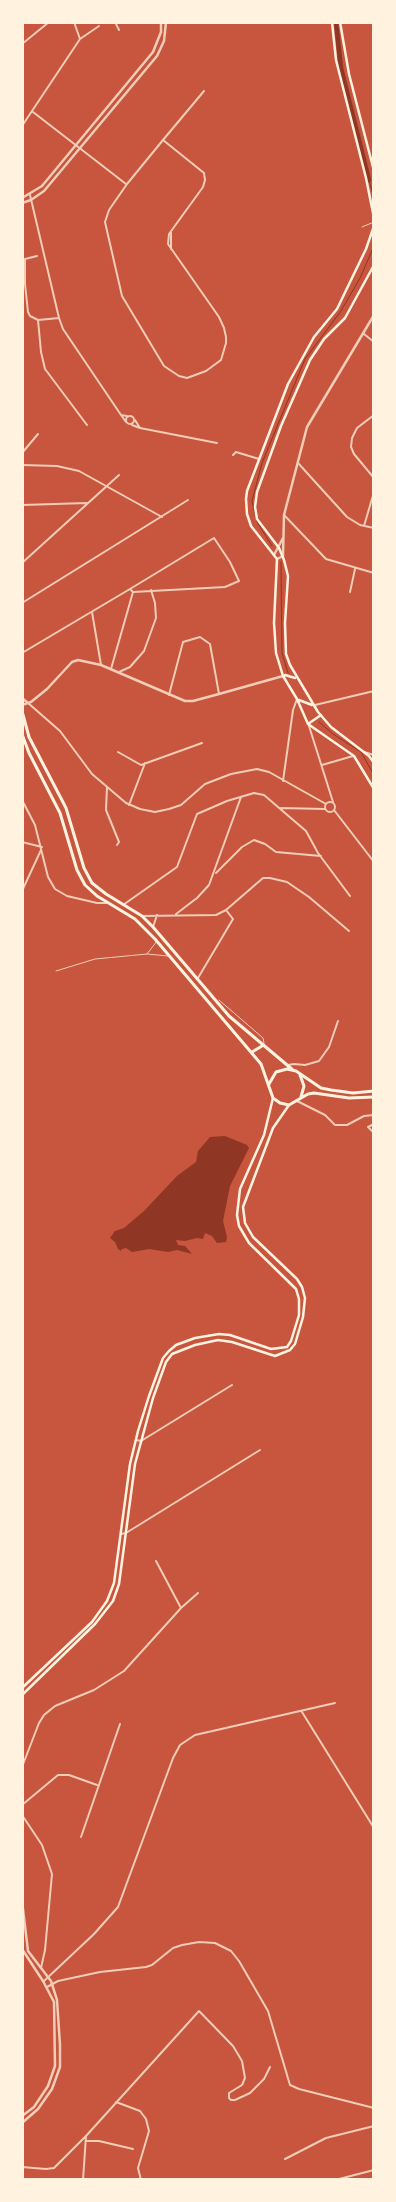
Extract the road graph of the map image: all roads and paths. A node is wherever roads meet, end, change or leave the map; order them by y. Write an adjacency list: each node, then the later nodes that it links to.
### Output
1 (49, 22): 11 (street)
2 (74, 22): 10 (street)
3 (115, 22): 9 (street)
4 (161, 22): 16 (street)
5 (166, 22): 17 (street)
6 (333, 24): 7 (street); 24 (main road)
7 (340, 24): 18 (main road)
8 (99, 26): 10 (street)
9 (119, 30)
10 (80, 39): 13 (street)
11 (22, 44)
12 (204, 91): 15 (street)
13 (33, 112): 14 (street); 16 (street)
14 (22, 126)
15 (163, 140): 19 (street); 19 (street)
16 (76, 145): 17 (street); 20 (street)
17 (79, 148): 19 (street); 22 (street)
18 (374, 171)
19 (127, 184)
20 (30, 195): 21 (street); 22 (street)
21 (22, 198)
22 (31, 200): 23 (street); 31 (street)
23 (22, 203)
24 (374, 218)
25 (374, 222): 27 (lane)
26 (374, 226): 47 (main road)
27 (362, 227)
28 (38, 256): 32 (street)
29 (374, 265): 62 (main road)
30 (374, 315): 33 (street)
31 (59, 318): 32 (street); 35 (street)
32 (38, 320): 41 (street)
33 (363, 333): 34 (street); 48 (street)
34 (374, 342)
35 (121, 415): 36 (street); 40 (street)
36 (130, 416): 38 (street); 40 (street)
37 (372, 416): 39 (street); 51 (street)
38 (134, 419): 40 (street); 42 (street)
39 (374, 419)
40 (128, 424): 42 (street)
41 (87, 425)
42 (140, 428): 44 (street)
43 (38, 434): 45 (street)
44 (217, 443)
45 (22, 453)
46 (233, 455): 47 (street)
47 (259, 459): 63 (main road)
48 (298, 462): 57 (street); 59 (street)
49 (22, 465): 52 (street)
50 (120, 475): 52 (street)
51 (374, 478)
52 (106, 487): 55 (street); 58 (street)
53 (374, 492): 59 (street)
54 (188, 500): 58 (street)
55 (89, 503): 56 (street); 66 (street)
56 (22, 505)
57 (284, 516): 61 (street); 67 (street)
58 (162, 517): 73 (street)
59 (364, 526): 60 (street)
60 (374, 528)
61 (284, 537): 62 (street); 64 (street)
62 (279, 548): 63 (street); 64 (main road)
63 (274, 554): 65 (main road)
64 (283, 556): 65 (street); 80 (main road)
65 (277, 559): 79 (main road)
66 (22, 563)
67 (355, 569): 68 (street); 72 (street)
68 (374, 573)
69 (130, 589): 70 (street); 71 (street); 74 (street)
70 (152, 590): 71 (street); 78 (street)
71 (133, 592): 77 (street)
72 (350, 592)
73 (22, 603)
74 (92, 612): 75 (street); 76 (street)
75 (22, 653)
76 (101, 665): 77 (street); 86 (street)
77 (111, 669): 78 (street)
78 (119, 672): 83 (street)
79 (283, 676): 80 (main road); 82 (street); 85 (main road)
80 (296, 678): 88 (main road)
81 (374, 691): 88 (street)
82 (219, 694): 83 (street); 83 (street)
83 (169, 695)
84 (22, 698): 86 (street)
85 (297, 699): 88 (main road); 91 (main road); 101 (street)
86 (28, 704): 87 (street); 102 (street)
87 (22, 705)
88 (314, 706): 90 (main road)
89 (22, 711): 121 (main road)
90 (321, 715): 91 (main road); 95 (main road)
91 (308, 724): 97 (main road); 100 (street)
92 (22, 734): 120 (main road)
93 (202, 742): 98 (street)
94 (118, 752): 98 (street)
95 (364, 752): 96 (street); 99 (main road)
96 (374, 755)
97 (354, 756): 100 (street); 103 (main road)
98 (145, 763): 108 (street)
99 (374, 763)
100 (322, 765): 106 (street)
101 (283, 781): 107 (street); 108 (street)
102 (107, 787): 108 (street); 113 (street)
103 (374, 789)
104 (241, 797): 109 (street); 117 (street); 121 (street)
105 (22, 800): 114 (street)
106 (333, 802): 107 (street); 111 (street)
107 (326, 804): 110 (street)
108 (129, 805)
109 (278, 807): 110 (street); 115 (street)
110 (325, 808): 111 (street)
111 (334, 810): 116 (street)
112 (22, 842): 114 (street)
113 (117, 845)
114 (42, 847): 118 (street); 120 (street)
115 (321, 856): 117 (street); 119 (street)
116 (374, 862)
117 (214, 875): 124 (street)
118 (22, 891)
119 (350, 896)
120 (107, 903): 128 (main road)
121 (123, 905): 125 (main road)
122 (226, 910): 124 (street); 127 (street); 132 (street)
123 (156, 915): 124 (street); 125 (street); 126 (street)
124 (175, 915)
125 (142, 916): 126 (main road)
126 (153, 927): 132 (main road)
127 (349, 931)
128 (157, 940): 129 (lane); 130 (main road)
129 (147, 954): 130 (lane); 131 (lane)
130 (171, 956): 136 (main road)
131 (56, 970)
132 (197, 979): 135 (main road)
133 (219, 1000): 135 (lane)
134 (338, 1021): 137 (street)
135 (263, 1046): 136 (main road); 137 (main road)
136 (252, 1052): 140 (main road)
137 (287, 1065): 138 (main road)
138 (293, 1070): 139 (main road); 140 (main road)
139 (298, 1073): 141 (main road); 144 (main road)
140 (269, 1088): 142 (main road)
141 (374, 1090)
142 (273, 1098): 145 (main road); 150 (main road)
143 (372, 1099): 144 (main road)
144 (298, 1100): 145 (main road); 146 (street)
145 (288, 1105): 151 (main road)
146 (374, 1115)
147 (374, 1124): 148 (street)
148 (374, 1133)
149 (232, 1385): 151 (street)
150 (136, 1440): 151 (street); 154 (main road)
151 (140, 1441): 153 (main road)
152 (260, 1450): 153 (street)
153 (126, 1533): 154 (street); 159 (main road)
154 (121, 1534): 158 (main road)
155 (156, 1561): 157 (street)
156 (198, 1593): 157 (street)
157 (180, 1608): 163 (street)
158 (22, 1688)
159 (22, 1694)
160 (335, 1703): 161 (street)
161 (302, 1712): 167 (street); 172 (street)
162 (120, 1724): 164 (street)
163 (22, 1767)
164 (97, 1786): 165 (street); 168 (street)
165 (22, 1805)
166 (22, 1815): 171 (street)
167 (374, 1828)
168 (80, 1837)
169 (22, 1901): 171 (street)
170 (22, 1949): 173 (street)
171 (41, 1968): 172 (street)
172 (49, 1977): 173 (street); 174 (street)
173 (44, 1981): 175 (street)
174 (53, 1984): 175 (street); 178 (street); 180 (street)
175 (46, 1987): 179 (street)
176 (270, 2067): 177 (street)
177 (116, 2102): 182 (street); 189 (street)
178 (374, 2108)
179 (22, 2116)
180 (22, 2123)
181 (374, 2126): 185 (street)
182 (86, 2136): 183 (street); 186 (street)
183 (86, 2141): 184 (street); 188 (street)
184 (133, 2150)
185 (285, 2159)
186 (22, 2167)
187 (374, 2170): 190 (street)
188 (83, 2180)
189 (142, 2180)
190 (335, 2180)

